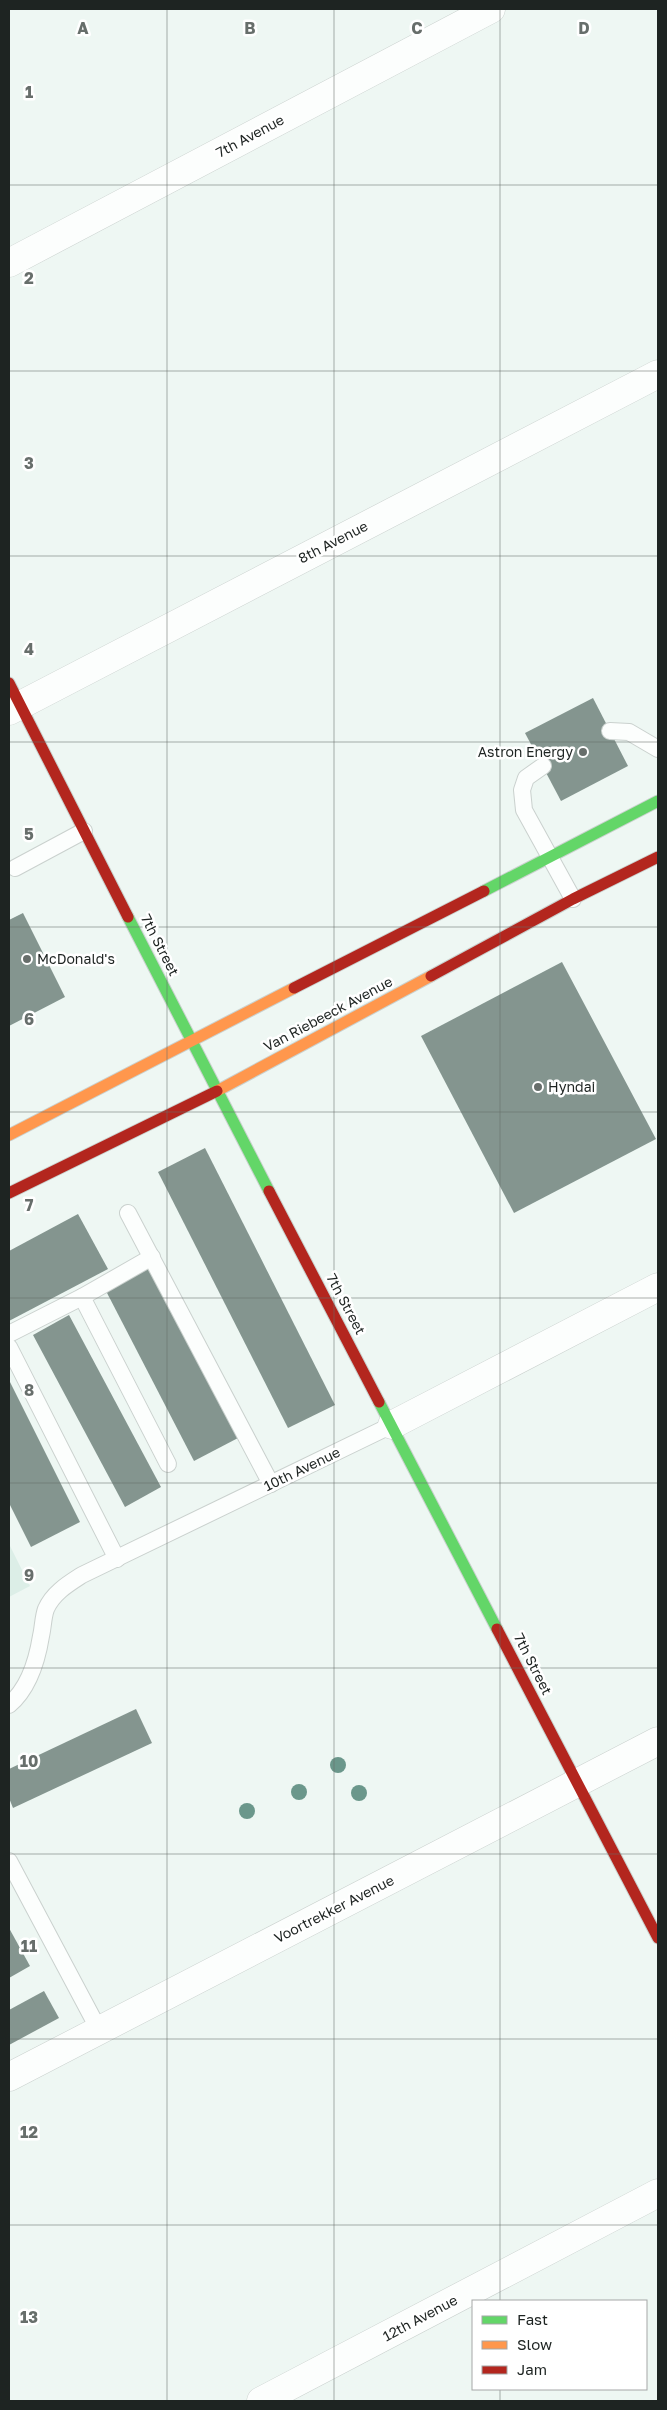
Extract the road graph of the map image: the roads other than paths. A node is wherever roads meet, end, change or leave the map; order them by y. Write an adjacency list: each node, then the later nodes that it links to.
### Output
1 (491, 9): 2 (street, 7th Avenue)
2 (9, 263)
3 (658, 374): 4 (street, 8th Avenue)
4 (12, 700): 9 (main road, 7th Street)
5 (610, 731): 6 (lane)
6 (658, 749)
7 (543, 766): 10 (lane)
8 (658, 801): 10 (main road)
9 (84, 831): 12 (lane); 14 (main road, 7th Street)
10 (551, 856): 13 (lane); 14 (main road)
11 (658, 857): 13 (main road, Van Riebeeck Avenue)
12 (14, 868)
13 (573, 899): 15 (main road, Van Riebeeck Avenue)
14 (192, 1043): 15 (main road, 7th Street); 16 (main road)
15 (217, 1091): 17 (main road, Van Riebeeck Avenue); 24 (main road, 7th Street)
16 (9, 1136)
17 (9, 1193)
18 (128, 1213): 19 (lane)
19 (152, 1258): 21 (lane); 26 (lane)
20 (658, 1287): 24 (street, 10th Avenue)
21 (82, 1297): 22 (lane); 25 (lane)
22 (9, 1334)
23 (9, 1347): 27 (lane)
24 (392, 1425): 26 (lane, 10th Avenue); 30 (main road, 7th Street)
25 (168, 1464)
26 (271, 1484): 27 (lane, 10th Avenue)
27 (117, 1559): 28 (lane, 10th Avenue)
28 (9, 1705)
29 (658, 1741): 30 (street, Voortrekker Avenue)
30 (578, 1784): 32 (main road, 7th Street); 33 (street, Voortrekker Avenue)
31 (9, 1860): 33 (lane)
32 (658, 1938)
33 (99, 2030): 34 (street, Voortrekker Avenue)
34 (9, 2077)
35 (658, 2194): 36 (street, 12th Avenue)
36 (261, 2401)

